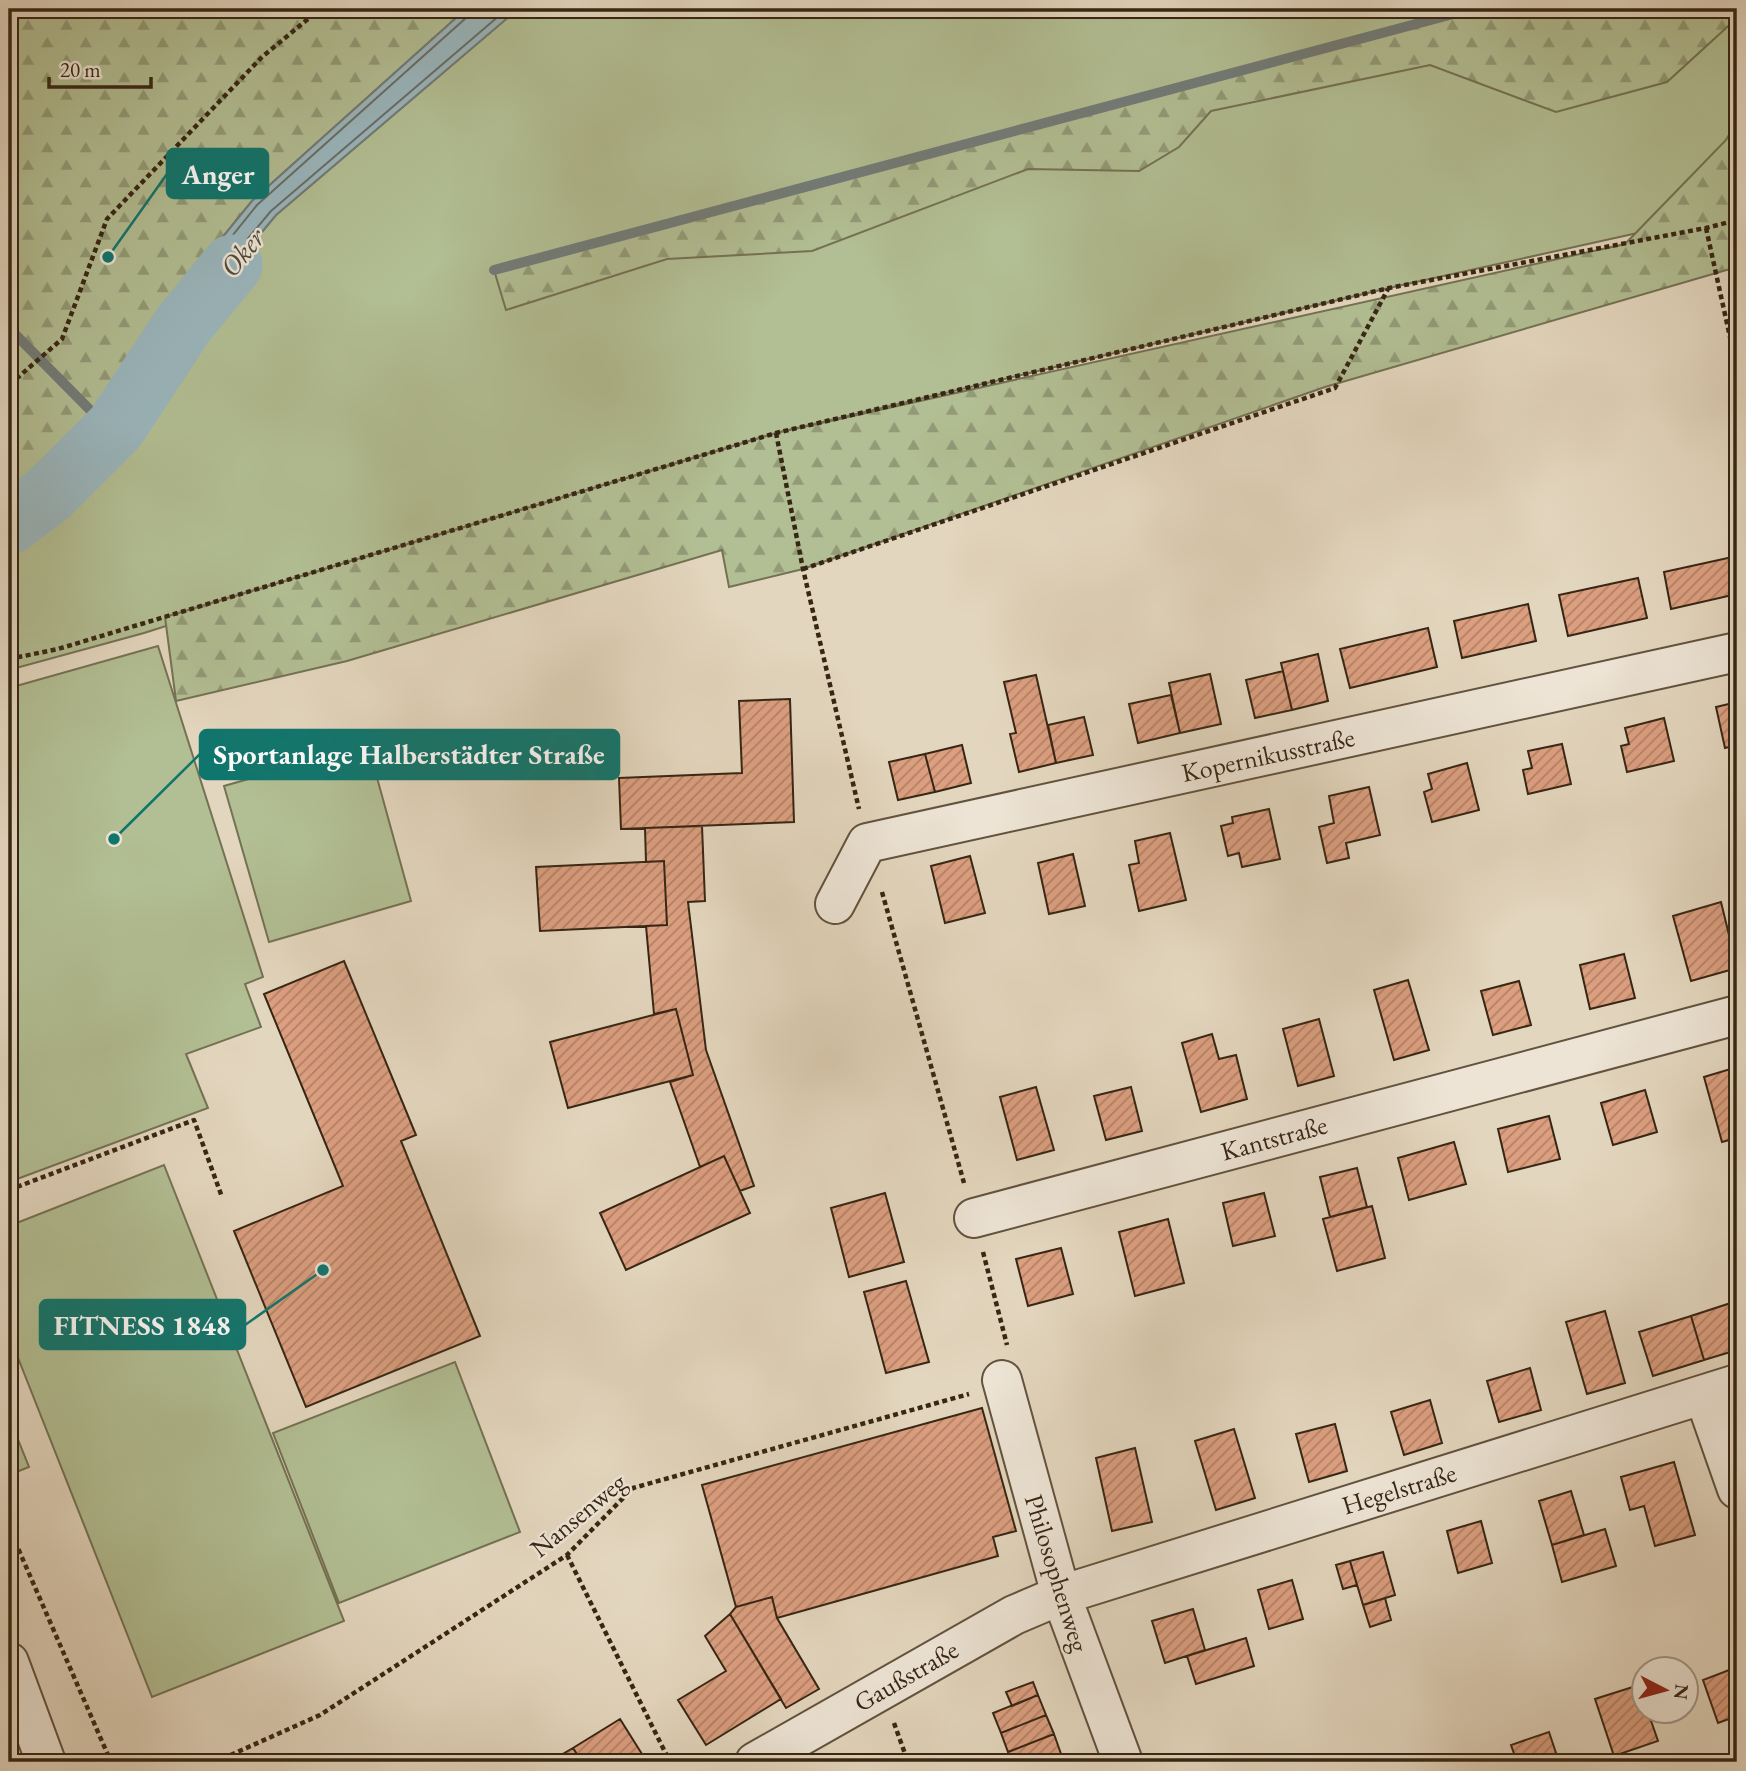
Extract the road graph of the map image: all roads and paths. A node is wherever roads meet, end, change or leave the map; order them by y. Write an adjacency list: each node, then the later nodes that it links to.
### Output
1 (320, 9): 6 (path)
2 (1737, 220): 3 (path)
3 (1706, 228): 4 (path); 5 (path)
4 (1389, 288): 7 (path); 8 (path)
5 (1737, 369)
6 (9, 383)
7 (776, 433): 8 (path); 10 (path)
8 (803, 569): 11 (path)
9 (1737, 653): 11 (street, Kopernikusstraße)
10 (9, 659)
11 (867, 843): 12 (street); 16 (path)
12 (835, 904)
13 (1737, 1015): 16 (street, Kantstraße)
14 (9, 1190): 15 (path)
15 (222, 1198)
16 (974, 1218): 17 (path)
17 (1002, 1380): 21 (path, Nansenweg); 22 (street, Philosophenweg)
18 (1720, 1390): 19 (street); 22 (street, Hegelstraße)
19 (1737, 1489)
20 (9, 1542): 25 (path)
21 (567, 1555): 26 (path, Nansenweg); 27 (path)
22 (1061, 1595): 28 (street, Gaußstraße); 29 (street, Philosophenweg)
23 (9, 1662): 24 (street)
24 (46, 1762)
25 (111, 1762)
26 (215, 1762)
27 (670, 1762)
28 (755, 1762)
29 (1124, 1762)

